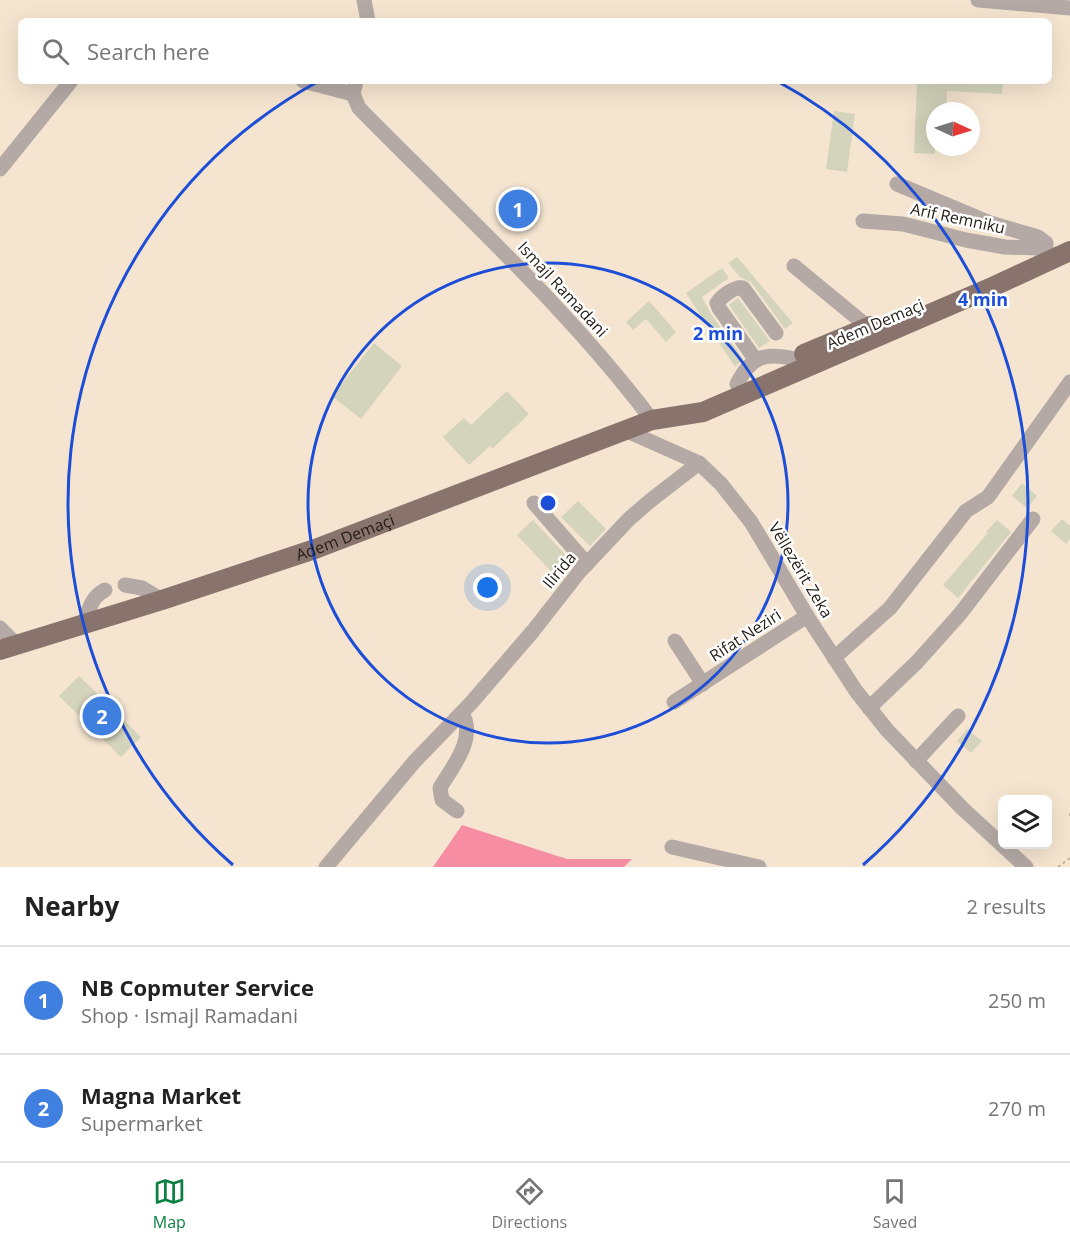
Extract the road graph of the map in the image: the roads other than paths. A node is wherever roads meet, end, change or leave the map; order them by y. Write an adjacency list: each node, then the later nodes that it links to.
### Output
1 (364, 0): 4 (street)
2 (978, 0): 3 (street)
3 (1070, 8)
4 (367, 18)
5 (69, 84): 8 (street)
6 (325, 84): 7 (street)
7 (355, 88): 22 (street, Ismajl Ramadani)
8 (0, 169)
9 (897, 184): 13 (street)
10 (863, 221): 13 (street, Arif Remniku)
11 (1070, 241): 13 (main road, Adem Demaçi)
12 (1070, 251): 21 (main road, Adem Demaçi)
13 (1046, 252): 15 (main road, Adem Demaçi)
14 (794, 266): 15 (street)
15 (868, 327): 18 (main road, Adem Demaçi)
16 (776, 333): 17 (street)
17 (755, 359): 18 (street); 20 (street)
18 (795, 359): 20 (main road, Adem Demaçi)
19 (1070, 382): 36 (street)
20 (737, 384): 21 (main road, Adem Demaçi)
21 (684, 414): 22 (main road, Adem Demaçi)
22 (652, 420): 23 (main road, Adem Demaçi)
23 (627, 431): 24 (street, Vëllezërit Zeka); 30 (main road, Adem Demaçi)
24 (699, 463): 27 (street, Ilirida); 31 (street, Vëllezërit Zeka)
25 (534, 503): 27 (street)
26 (1033, 519): 39 (street)
27 (587, 564): 40 (street, Ilirida)
28 (125, 585): 30 (street)
29 (105, 590): 32 (street)
30 (162, 600): 32 (main road, Adem Demaçi)
31 (807, 616): 36 (street, Vëllezërit Zeka); 37 (street, Rifat Neziri)
32 (84, 624): 35 (main road, Adem Demaçi)
33 (0, 628): 35 (street)
34 (675, 640): 37 (street, Rifat Neziri)
35 (8, 647)
36 (834, 658): 39 (street, Vëllezërit Zeka)
37 (703, 684): 38 (street, Rifat Neziri)
38 (674, 702)
39 (869, 708): 42 (street, Vëllezërit Zeka)
40 (462, 713): 43 (street); 45 (street, Ilirida)
41 (958, 716): 42 (street)
42 (916, 761): 47 (street, Vëllezërit Zeka)
43 (457, 811)
44 (672, 847): 46 (street)
45 (326, 867)
46 (759, 867)
47 (1026, 867)

